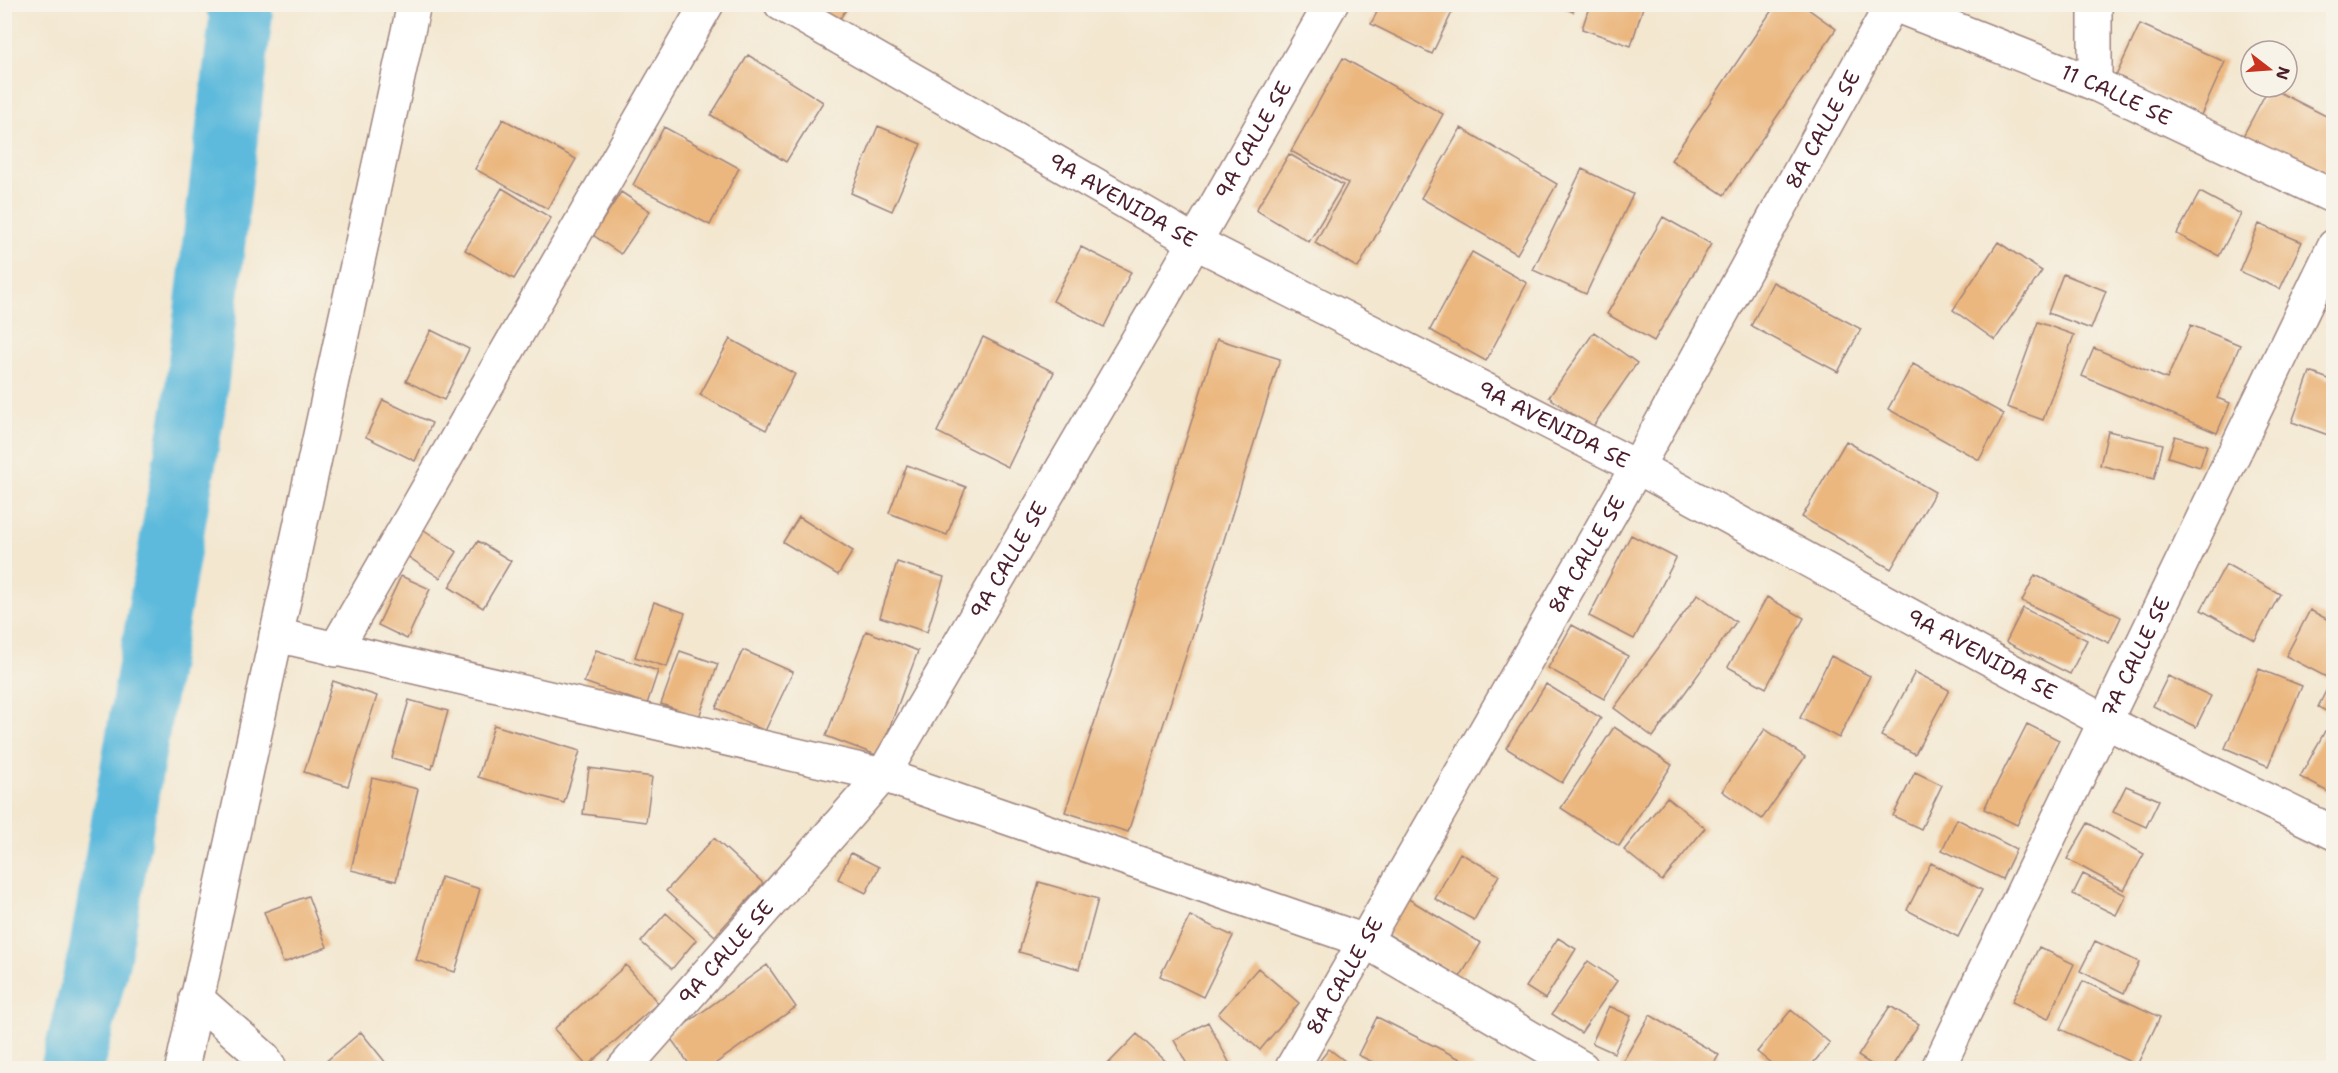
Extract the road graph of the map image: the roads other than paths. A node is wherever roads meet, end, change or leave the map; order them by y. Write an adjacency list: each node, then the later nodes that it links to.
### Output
1 (414, 4): 12 (street)
2 (707, 4): 13 (street)
3 (781, 4): 9 (street, 9A AVENIDA SE)
4 (1331, 4): 9 (street, 9A CALLE SE)
5 (1892, 4): 7 (street, 11 CALLE SE); 11 (street, 8A CALLE SE)
6 (2095, 4): 7 (street)
7 (2095, 84): 8 (street, 11 CALLE SE)
8 (2334, 197)
9 (1195, 242): 11 (street, 9A AVENIDA SE); 15 (street, 9A CALLE SE)
10 (2334, 246): 14 (street, 7A CALLE SE)
11 (1637, 467): 14 (street, 9A AVENIDA SE); 17 (street, 8A CALLE SE)
12 (276, 635): 13 (street); 18 (street)
13 (335, 650): 15 (street)
14 (2106, 722): 16 (street, 9A AVENIDA SE); 24 (street, 7A CALLE SE)
15 (883, 776): 17 (street); 21 (street, 9A CALLE SE)
16 (2334, 833)
17 (1365, 941): 22 (street, 8A CALLE SE); 23 (street)
18 (196, 998): 19 (street); 20 (street)
19 (182, 1068)
20 (270, 1068)
21 (624, 1068)
22 (1292, 1068)
23 (1582, 1068)
24 (1938, 1068)

